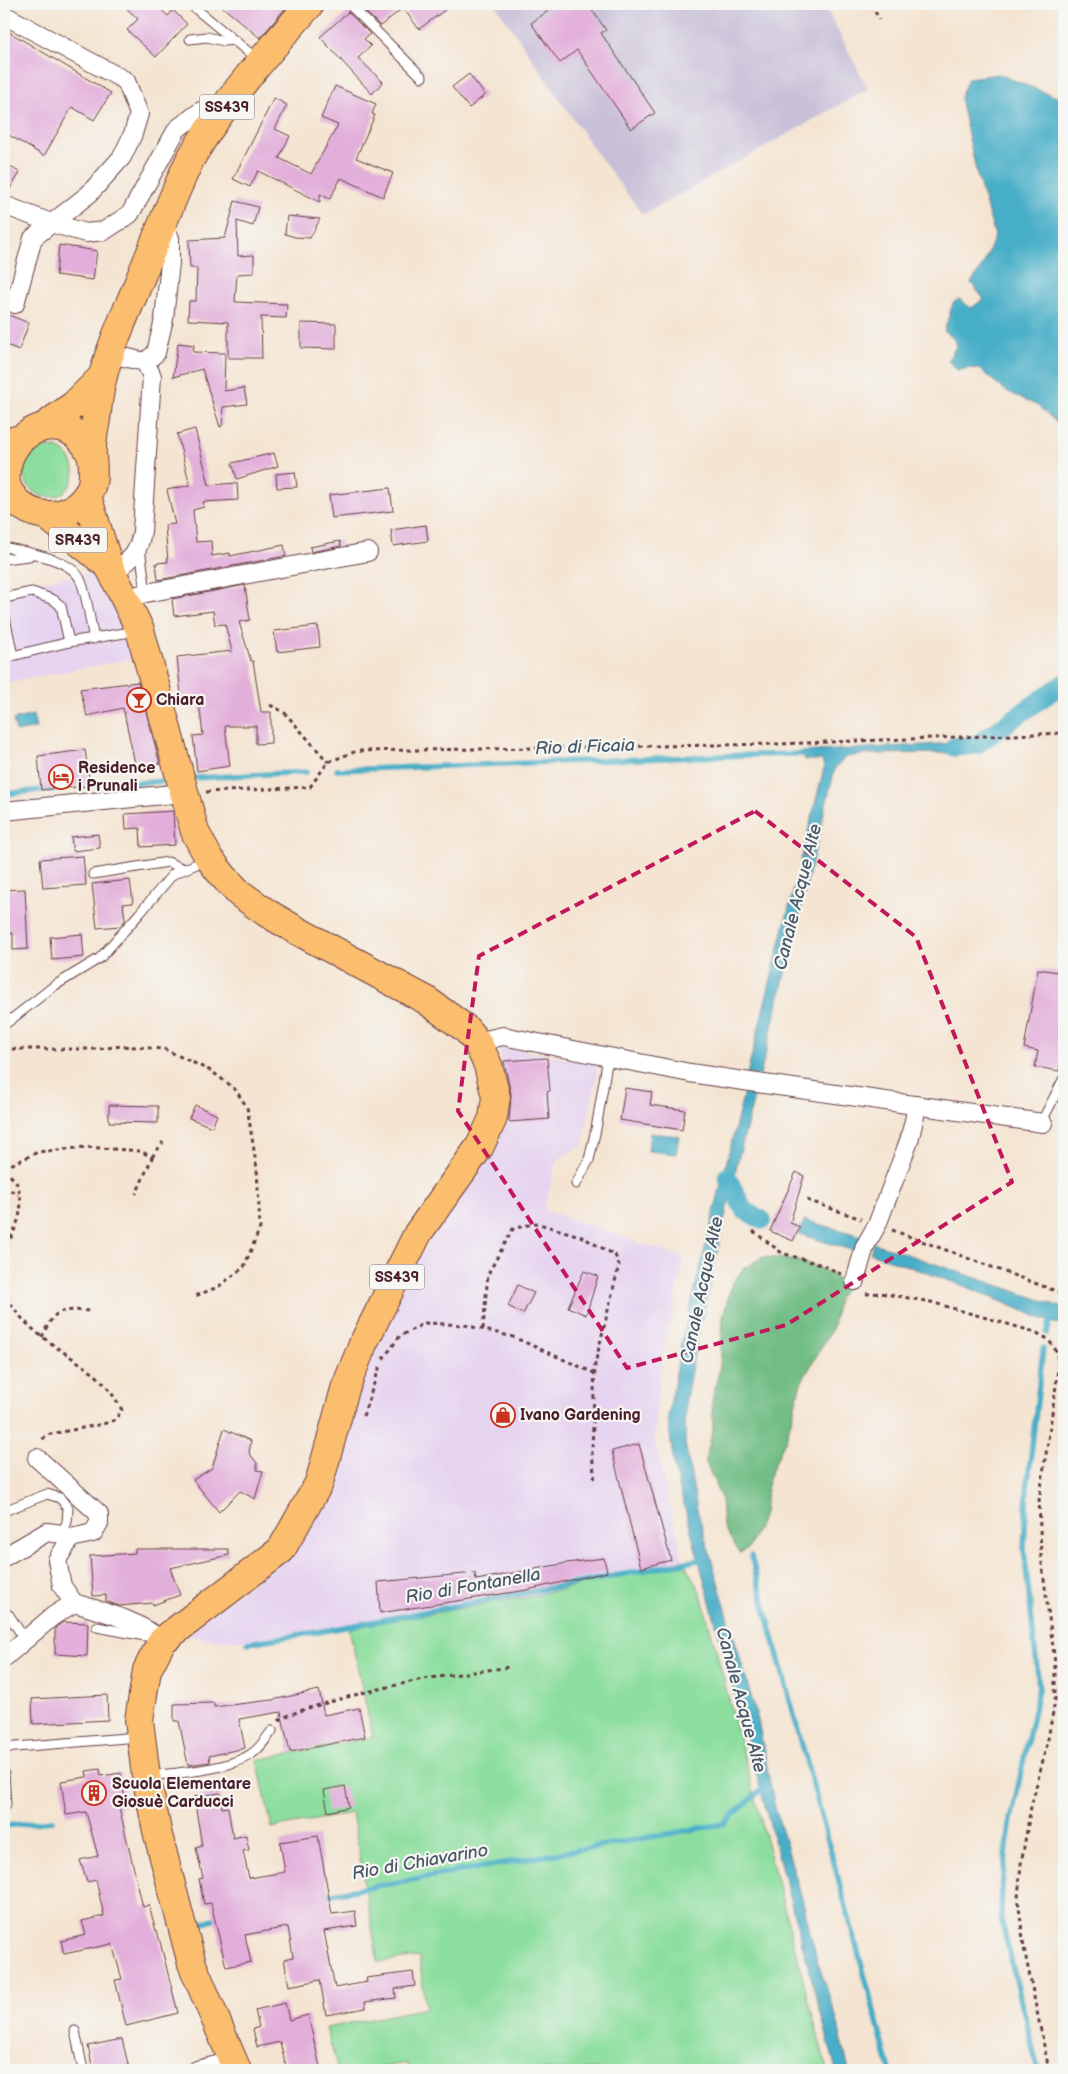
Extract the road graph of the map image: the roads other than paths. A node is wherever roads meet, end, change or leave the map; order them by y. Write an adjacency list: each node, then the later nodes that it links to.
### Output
1 (190, 4): 6 (lane)
2 (310, 4): 7 (main road, SS439)
3 (349, 4): 8 (lane)
4 (4, 15): 12 (street)
5 (190, 39): 6 (lane)
6 (234, 40): 7 (lane)
7 (260, 62): 9 (main road, SS439)
8 (422, 77)
9 (221, 114): 11 (main road, SS439); 12 (street)
10 (4, 206): 12 (street)
11 (162, 222): 14 (street); 15 (main road, SS439)
12 (51, 223): 13 (street)
13 (15, 304)
14 (145, 362): 15 (street); 22 (street)
15 (107, 365): 16 (main road, SR439); 18 (main road, SS439)
16 (45, 426): 17 (main road, SR439); 18 (main road)
17 (10, 442): 19 (main road, SR439)
18 (92, 455): 20 (main road)
19 (8, 495): 21 (main road, SR439)
20 (87, 496): 21 (main road, SR439); 27 (main road, SS439)
21 (46, 516): 27 (main road, SR439)
22 (139, 545): 27 (street); 28 (lane)
23 (4, 547): 25 (lane)
24 (368, 552): 28 (street)
25 (34, 555): 26 (lane); 33 (lane)
26 (4, 560)
27 (111, 569): 28 (main road, SS439)
28 (136, 596): 32 (main road, SS439)
29 (4, 598): 34 (lane)
30 (4, 613): 31 (lane)
31 (5, 628): 35 (lane)
32 (140, 630): 33 (lane); 36 (main road, SS439)
33 (94, 639): 34 (lane)
34 (69, 642): 35 (lane)
35 (8, 657)
36 (183, 793): 37 (street); 38 (main road, SS439)
37 (4, 811)
38 (209, 858): 39 (lane); 42 (main road, SS439)
39 (184, 869): 40 (lane); 41 (lane)
40 (93, 874)
41 (4, 1025)
42 (477, 1042): 43 (street); 57 (main road, SS439)
43 (608, 1057): 45 (street); 47 (lane)
44 (1064, 1078): 46 (lane)
45 (915, 1105): 46 (street); 48 (street)
46 (1042, 1123)
47 (576, 1184)
48 (855, 1281)
49 (37, 1458): 51 (street)
50 (4, 1512): 51 (lane)
51 (67, 1536): 52 (street); 53 (street)
52 (4, 1557)
53 (74, 1603): 56 (street); 57 (street)
54 (4, 1612): 56 (lane)
55 (97, 1627): 57 (lane)
56 (25, 1640): 58 (street)
57 (162, 1641): 60 (main road, SS439)
58 (4, 1658)
59 (272, 1731): 63 (lane)
60 (141, 1737): 61 (lane); 63 (main road, SS439)
61 (4, 1748)
62 (4, 1772): 64 (lane)
63 (146, 1776): 66 (main road, SS439)
64 (6, 1805)
65 (75, 2031): 67 (lane)
66 (235, 2066): 68 (street)
67 (83, 2070)
68 (197, 2070)

